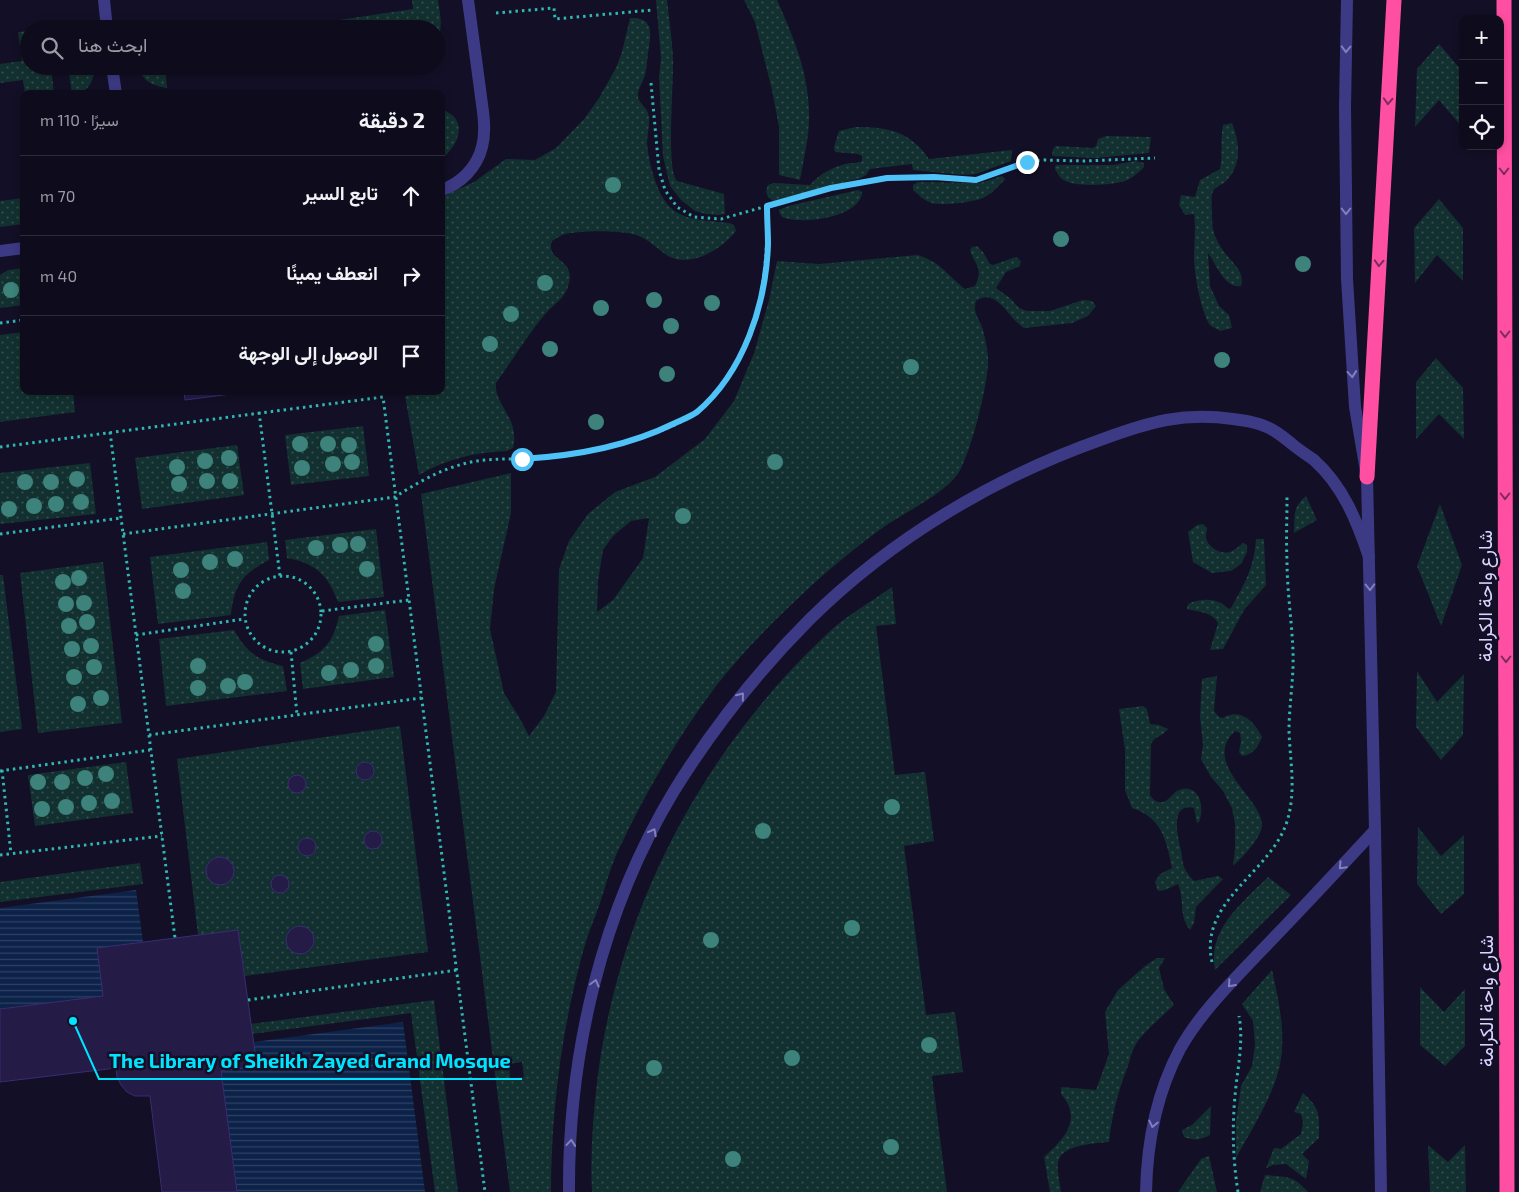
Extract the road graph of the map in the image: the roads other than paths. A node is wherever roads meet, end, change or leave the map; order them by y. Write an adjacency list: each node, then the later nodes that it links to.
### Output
1 (104, 0): 6 (street)
2 (468, 0): 9 (street)
3 (1347, 0): 12 (street, one-way to 12)
4 (1394, 0): 12 (highway, one-way to 12)
5 (1504, 0): 18 (highway, شارع واحة الكرامة, one-way to 18)
6 (106, 20)
7 (113, 75): 8 (street)
8 (115, 90)
9 (445, 188)
10 (20, 249): 11 (street)
11 (0, 252)
12 (1367, 477): 13 (street)
13 (1369, 557): 14 (street, one-way to 14); 15 (street, one-way to 13)
14 (1376, 830): 16 (street, one-way to 16); 17 (street)
15 (569, 1192)
16 (1146, 1192)
17 (1381, 1192)
18 (1507, 1192)

